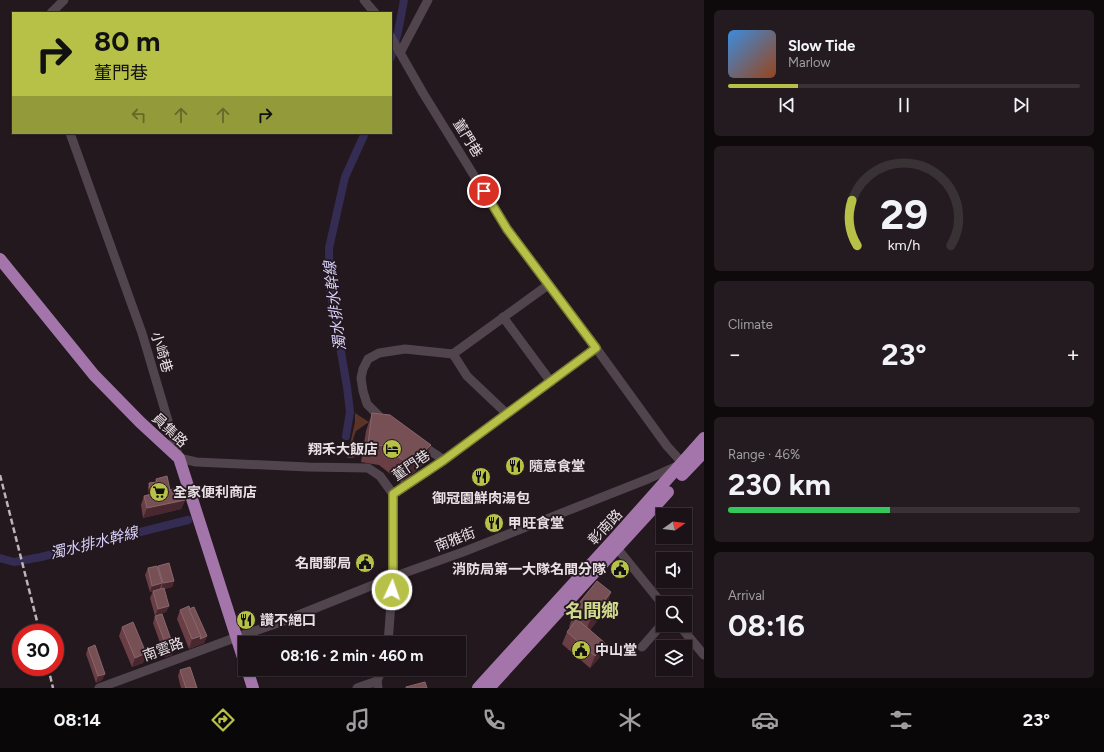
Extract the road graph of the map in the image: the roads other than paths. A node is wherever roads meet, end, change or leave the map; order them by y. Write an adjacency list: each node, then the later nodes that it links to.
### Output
1 (64, 0): 4 (street)
2 (364, 0): 5 (street)
3 (428, 0): 7 (street)
4 (52, 12)
5 (375, 12)
6 (393, 40): 7 (street, 董門巷)
7 (400, 53): 10 (street, 董門巷)
8 (70, 134): 20 (street, 小崎巷)
9 (0, 259): 20 (main road, 員集路)
10 (548, 285): 11 (street); 12 (street, 董門巷)
11 (503, 317): 13 (street); 14 (street)
12 (596, 348): 14 (street, 董門巷); 22 (street, 董門巷)
13 (453, 354): 15 (street); 16 (street)
14 (551, 382): 15 (street, 董門巷)
15 (506, 413): 21 (street, 董門巷)
16 (392, 425)
17 (412, 438): 21 (street, 董門巷)
18 (704, 438): 22 (main road, 彰南路)
19 (704, 452): 22 (main road, 彰南路)
20 (179, 458): 23 (street, 董門巷); 30 (main road, 員集路)
21 (444, 460): 23 (street, 董門巷)
22 (685, 466): 24 (main road, 彰南路); 25 (street, 南雅街); 39 (main road, 彰南路)
23 (393, 494): 25 (street)
24 (617, 548): 26 (street, 彰南路); 40 (main road, 彰南路)
25 (393, 577): 29 (street); 30 (street, 南雅街)
26 (656, 596)
27 (656, 631): 32 (street)
28 (685, 632): 33 (street)
29 (389, 636)
30 (237, 637): 31 (main road, 員集路); 36 (street, 南雲路)
31 (238, 640)
32 (642, 647)
33 (704, 655)
34 (249, 676): 37 (main road)
35 (378, 684): 38 (street)
36 (99, 688)
37 (252, 688)
38 (357, 688)
39 (478, 688)
40 (489, 688)

